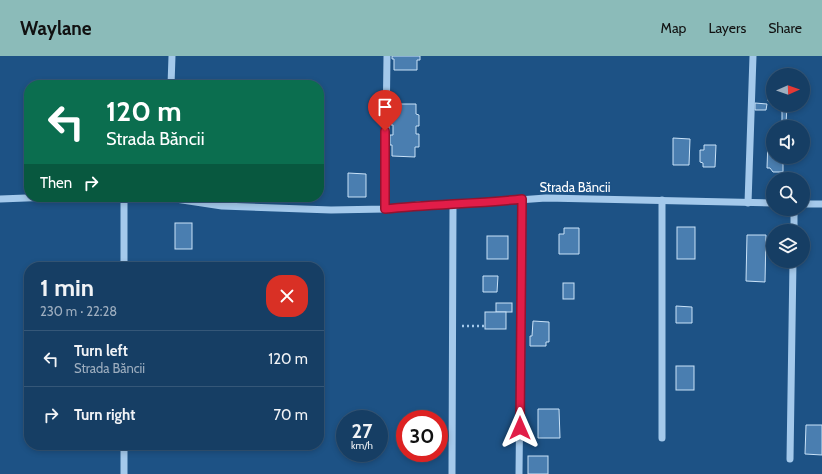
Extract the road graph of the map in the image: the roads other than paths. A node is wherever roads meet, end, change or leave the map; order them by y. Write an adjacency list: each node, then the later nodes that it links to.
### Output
1 (172, 56): 4 (street)
2 (387, 56): 16 (street)
3 (753, 56): 11 (street)
4 (171, 80)
5 (24, 198): 6 (street)
6 (0, 199)
7 (522, 199): 8 (street, Strada Băncii); 15 (street, Strada Băncii); 24 (street)
8 (662, 200): 11 (street, Strada Băncii); 19 (street)
9 (124, 202): 17 (street)
10 (196, 202): 16 (street, Strada Băncii)
11 (748, 203): 12 (street, Strada Băncii)
12 (766, 203)
13 (810, 204): 14 (street)
14 (822, 204)
15 (453, 205): 16 (street, Strada Băncii); 23 (street)
16 (385, 209)
17 (124, 262)
18 (793, 268): 21 (street)
19 (662, 438)
20 (124, 450): 22 (street)
21 (790, 459)
22 (124, 474)
23 (452, 474)
24 (519, 474)

